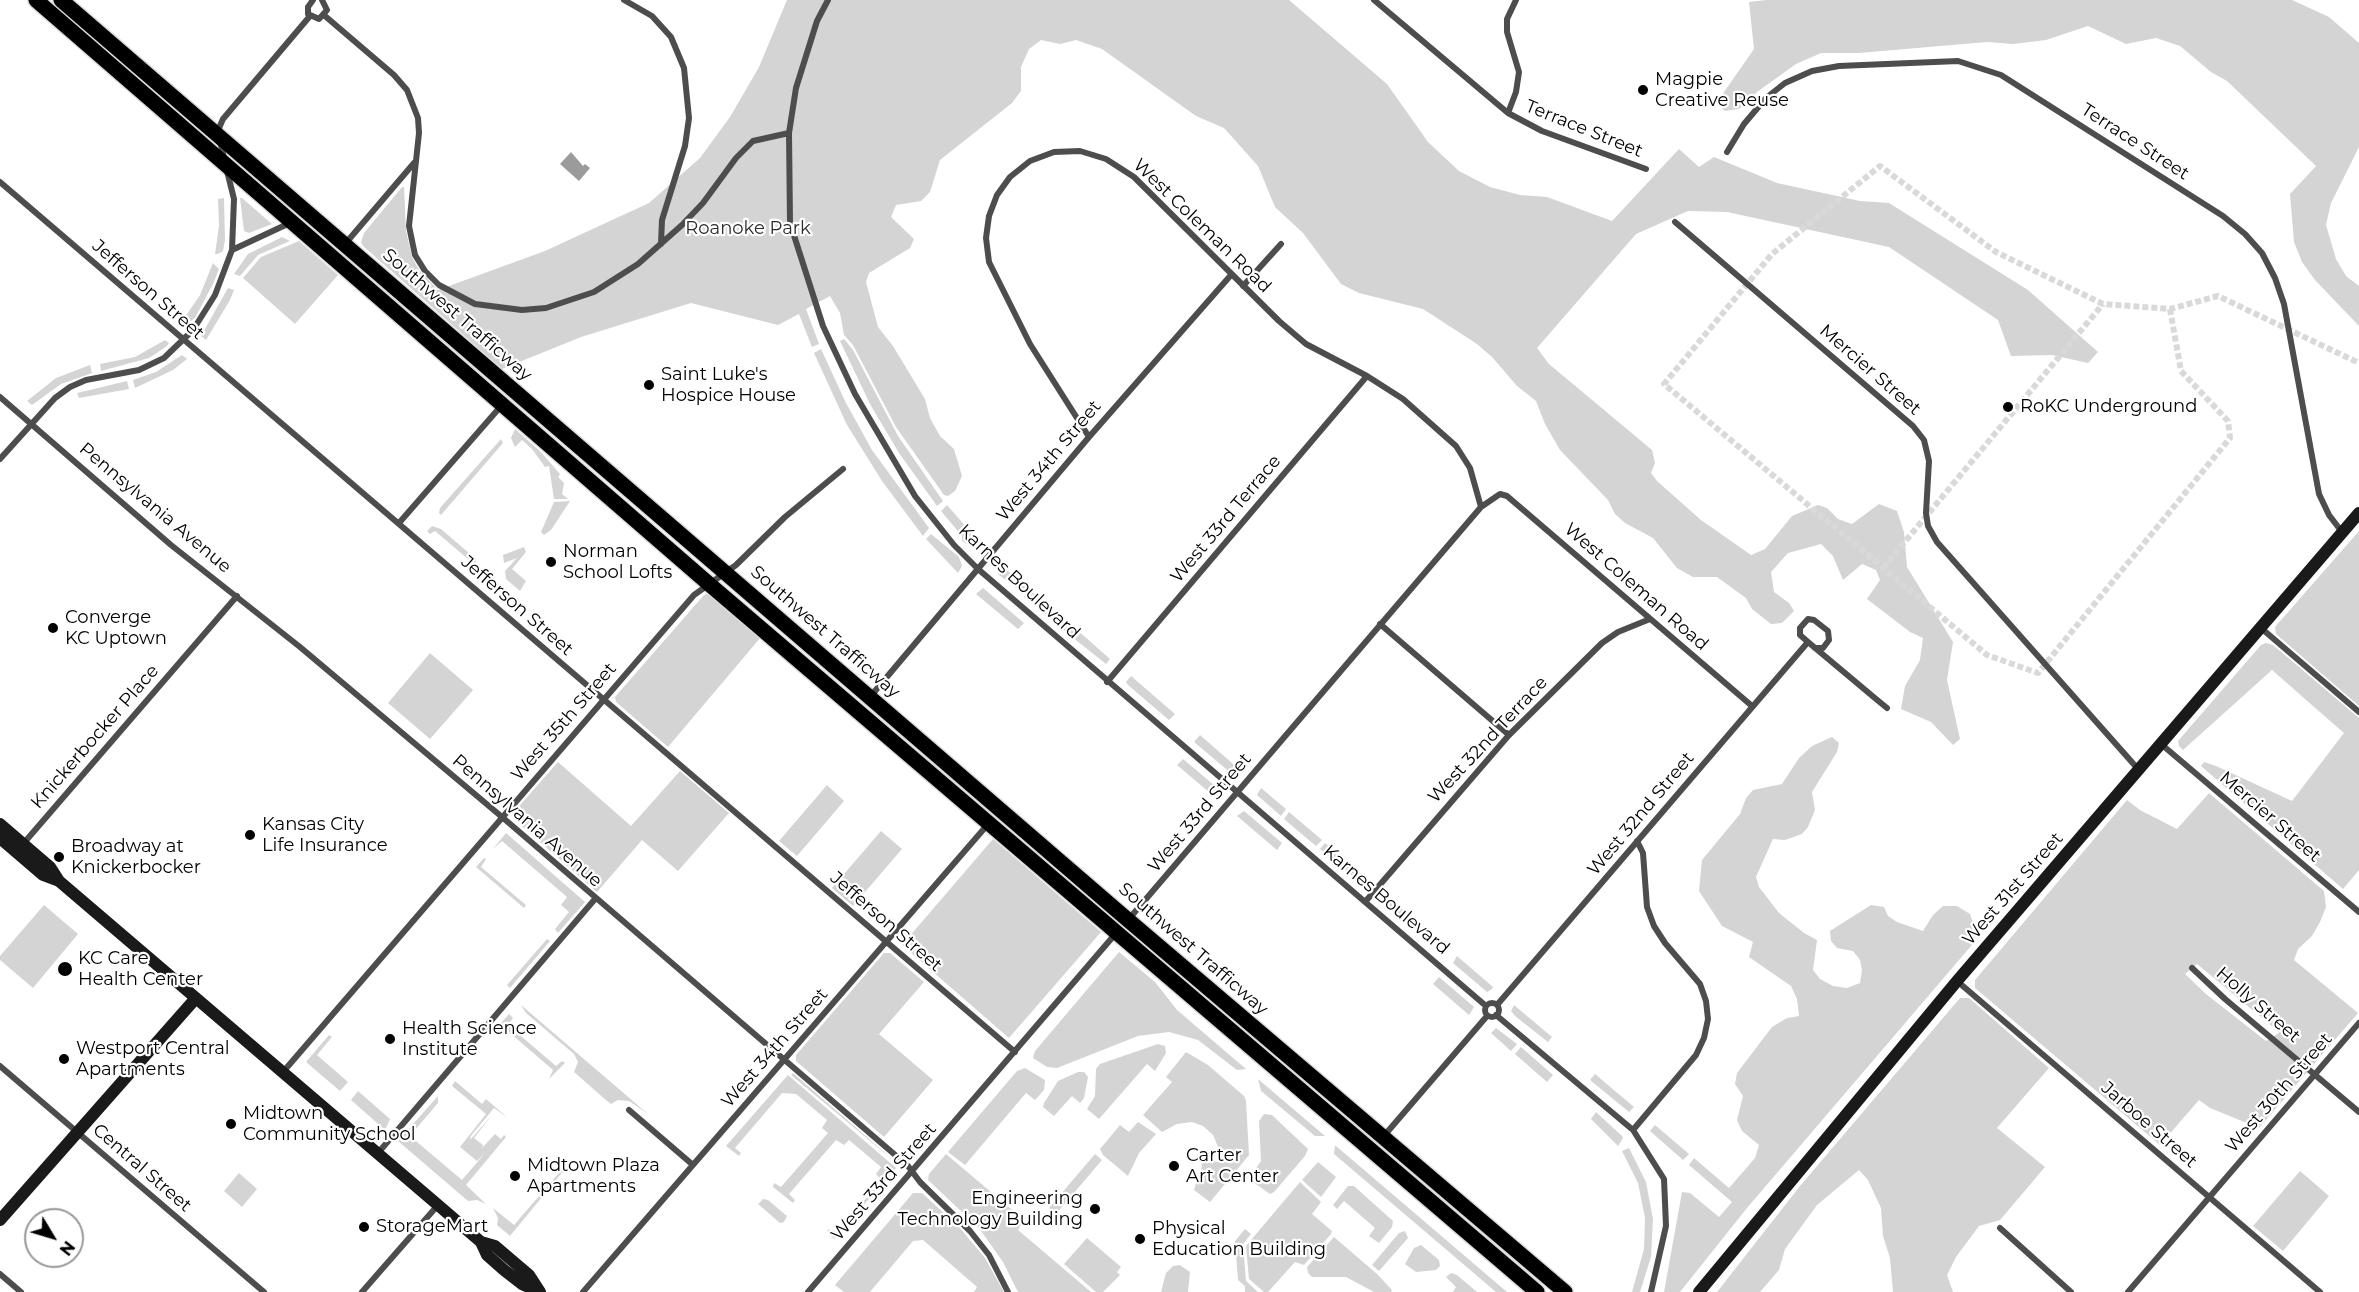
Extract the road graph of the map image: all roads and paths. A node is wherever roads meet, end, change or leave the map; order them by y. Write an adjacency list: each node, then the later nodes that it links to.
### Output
1 (36, 0): 15 (main road, Southwest Trafficway)
2 (61, 0): 13 (main road, Southwest Trafficway)
3 (324, 0): 10 (street)
4 (624, 0): 22 (street)
5 (828, 0): 12 (street, Karnes Boulevard)
6 (1374, 0): 11 (street, Terrace Street)
7 (1516, 0): 11 (street)
8 (309, 1): 9 (street)
9 (310, 16): 10 (street); 13 (street)
10 (324, 16): 16 (street)
11 (1508, 113): 17 (street, Terrace Street)
12 (789, 133): 22 (street); 40 (street, Karnes Boulevard)
13 (219, 136): 15 (street); 21 (main road, Southwest Trafficway)
14 (1727, 152): 39 (street, Terrace Street)
15 (225, 164): 19 (main road, Southwest Trafficway); 24 (street)
16 (414, 164): 21 (street); 22 (street)
17 (1646, 170)
18 (0, 182): 27 (street, Jefferson Street)
19 (292, 222): 24 (street); 30 (main road, Southwest Trafficway)
20 (1675, 222): 57 (street, Mercier Street)
21 (345, 244): 41 (main road, Southwest Trafficway)
22 (661, 244)
23 (1281, 244): 26 (street)
24 (232, 250): 27 (street)
25 (1231, 275): 26 (street, West Coleman Road); 32 (street, West 34th Street); 32 (street, West Coleman Road)
26 (1243, 286): 28 (street, West Coleman Road)
27 (184, 340): 31 (street); 38 (street, Jefferson Street)
28 (1367, 376): 36 (street, West Coleman Road); 49 (street, West 33rd Terrace)
29 (0, 397): 31 (street, Pennsylvania Avenue)
30 (502, 405): 38 (street); 42 (main road, Southwest Trafficway)
31 (31, 423): 33 (street); 43 (street, Pennsylvania Avenue)
32 (1089, 437): 40 (street, West 34th Street)
33 (0, 459)
34 (843, 469): 41 (street, West 35th Street)
35 (1500, 494): 36 (street, West 33rd Street); 44 (street, West Coleman Road)
36 (1481, 507): 45 (street, West 33rd Street)
37 (2359, 513): 39 (main road, West 31st Street)
38 (399, 523): 51 (street, Jefferson Street)
39 (2343, 532): 46 (main road, West 31st Street)
40 (978, 569): 49 (street, Karnes Boulevard); 50 (street, West 34th Street)
41 (725, 572): 42 (street, West 35th Street); 50 (main road, Southwest Trafficway)
42 (709, 584): 51 (street, West 35th Street); 60 (main road, Southwest Trafficway)
43 (237, 596): 59 (street, Pennsylvania Avenue); 64 (street, Knickerbocker Place)
44 (1650, 620): 52 (street, West Coleman Road); 55 (street, West 32nd Terrace)
45 (1380, 624): 55 (street); 58 (street, West 33rd Street)
46 (2261, 628): 54 (street); 56 (main road, West 31st Street)
47 (1808, 642): 48 (street); 48 (street); 52 (street, West 32nd Street)
48 (1815, 648): 53 (street)
49 (1107, 682): 58 (street, Karnes Boulevard)
50 (870, 697): 69 (main road, Southwest Trafficway)
51 (603, 700): 59 (street, West 35th Street); 71 (street, Jefferson Street)
52 (1752, 706): 63 (street, West 32nd Street)
53 (1887, 708)
54 (2359, 712)
55 (1509, 735): 67 (street, West 32nd Terrace)
56 (2161, 744): 57 (main road, West 31st Street); 68 (street, Mercier Street)
57 (2139, 770): 73 (main road, West 31st Street)
58 (1236, 792): 67 (street, Karnes Boulevard); 69 (street, West 33rd Street)
59 (502, 817): 66 (street, Pennsylvania Avenue); 83 (street, West 35th Street)
60 (989, 823): 70 (main road, Southwest Trafficway); 71 (street, West 34th Street)
61 (0, 824): 64 (main road)
62 (0, 838): 65 (main road)
63 (1637, 842): 75 (street, West 32nd Street); 87 (street)
64 (23, 844): 65 (main road)
65 (59, 881): 74 (main road)
66 (595, 899): 81 (street, Pennsylvania Avenue); 90 (street)
67 (1365, 902): 76 (street, Karnes Boulevard)
68 (2359, 912)
69 (1128, 920): 70 (street, West 33rd Street); 89 (main road, Southwest Trafficway)
70 (1118, 932): 80 (street, West 33rd Street); 105 (main road, Southwest Trafficway)
71 (886, 942): 80 (street, Jefferson Street); 81 (street, West 34th Street)
72 (2192, 968): 84 (street, Holly Street)
73 (1957, 981): 93 (street, Jarboe Street); 108 (main road, West 31st Street)
74 (196, 998): 83 (main road); 88 (main road)
75 (1497, 1005): 76 (street); 77 (street)
76 (1486, 1006): 78 (street)
77 (1496, 1015): 78 (street); 87 (street)
78 (1487, 1016): 89 (street)
79 (2359, 1023): 84 (street, West 30th Street)
80 (1015, 1052): 92 (street, West 33rd Street)
81 (785, 1059): 91 (street, West 34th Street); 92 (street, Pennsylvania Avenue)
82 (0, 1066): 88 (street, Central Street)
83 (283, 1072): 90 (main road)
84 (2315, 1074): 86 (street, Holly Street); 93 (street, West 30th Street)
85 (629, 1110): 91 (street)
86 (2359, 1112)
87 (1633, 1130): 107 (street)
88 (77, 1132): 95 (main road); 99 (street, Central Street)
89 (1383, 1138): 106 (main road, Southwest Trafficway)
90 (378, 1154): 94 (main road)
91 (693, 1166): 102 (street, West 34th Street)
92 (913, 1171): 103 (street, West 33rd Street); 104 (street, Pennsylvania Avenue)
93 (2209, 1197): 110 (street, West 30th Street); 111 (street, Jarboe Street)
94 (438, 1205): 100 (street); 101 (main road)
95 (0, 1220)
96 (2000, 1228): 109 (street)
97 (0, 1274): 98 (street)
98 (21, 1292)
99 (264, 1292)
100 (362, 1292)
101 (539, 1292)
102 (583, 1292)
103 (808, 1292)
104 (1008, 1292)
105 (1538, 1292)
106 (1565, 1292)
107 (1651, 1292)
108 (1699, 1292)
109 (2071, 1292)
110 (2128, 1292)
111 (2320, 1292)

